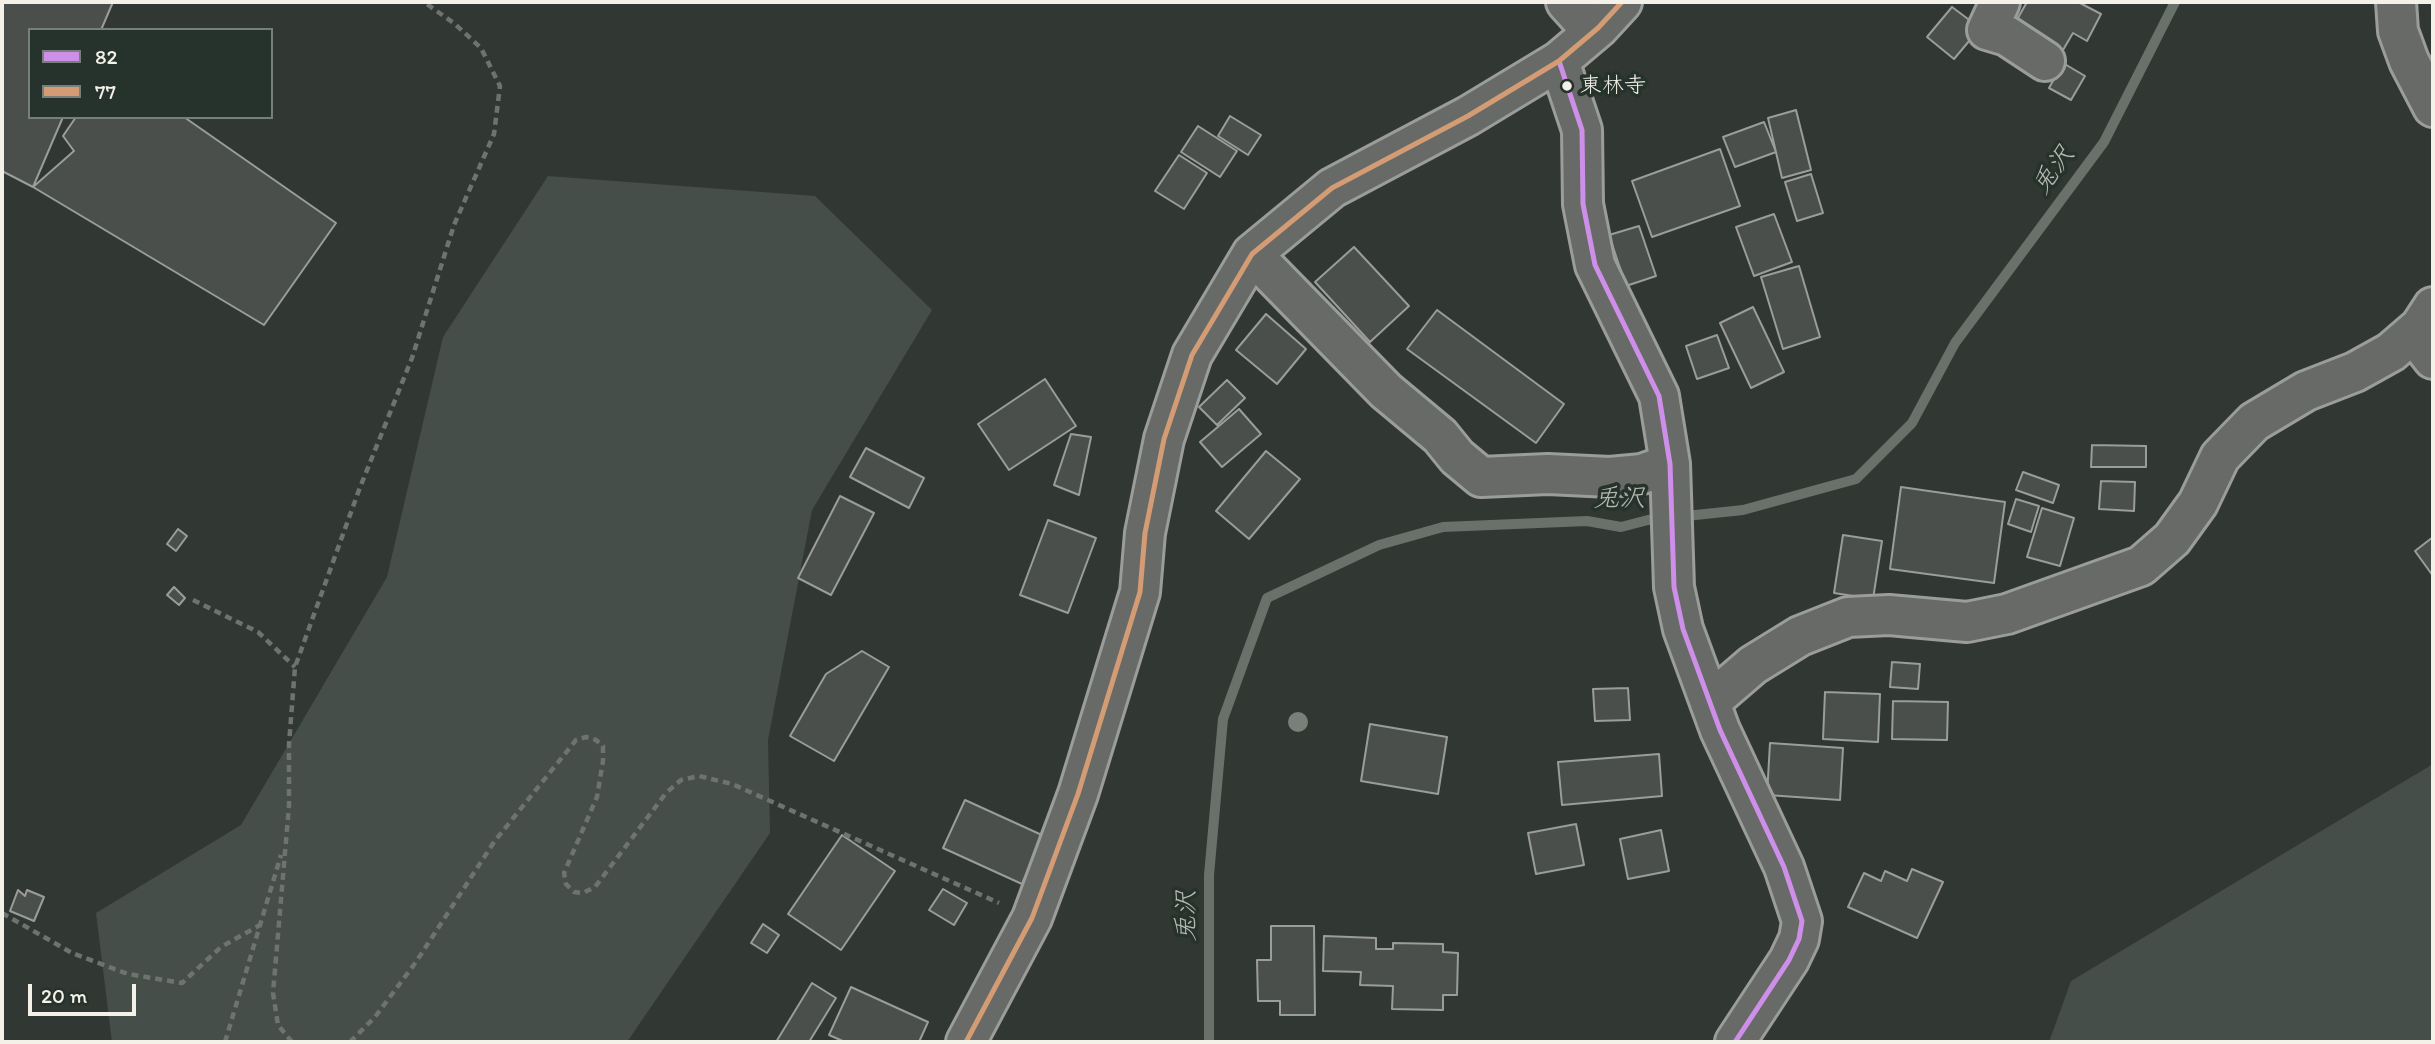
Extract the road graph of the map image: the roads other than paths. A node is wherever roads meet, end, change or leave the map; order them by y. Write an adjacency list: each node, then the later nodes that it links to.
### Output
1 (1566, 2): 5 (street)
2 (1622, 2): 5 (street)
3 (2000, 2): 7 (street)
4 (2396, 2): 8 (street)
5 (1593, 32): 6 (street)
6 (1559, 61): 9 (street); 11 (street)
7 (2045, 61)
8 (2433, 107)
9 (1252, 254): 11 (street); 13 (street)
10 (2427, 333): 12 (street)
11 (1670, 478): 12 (street)
12 (1710, 702): 14 (street)
13 (966, 1042)
14 (1735, 1042)

